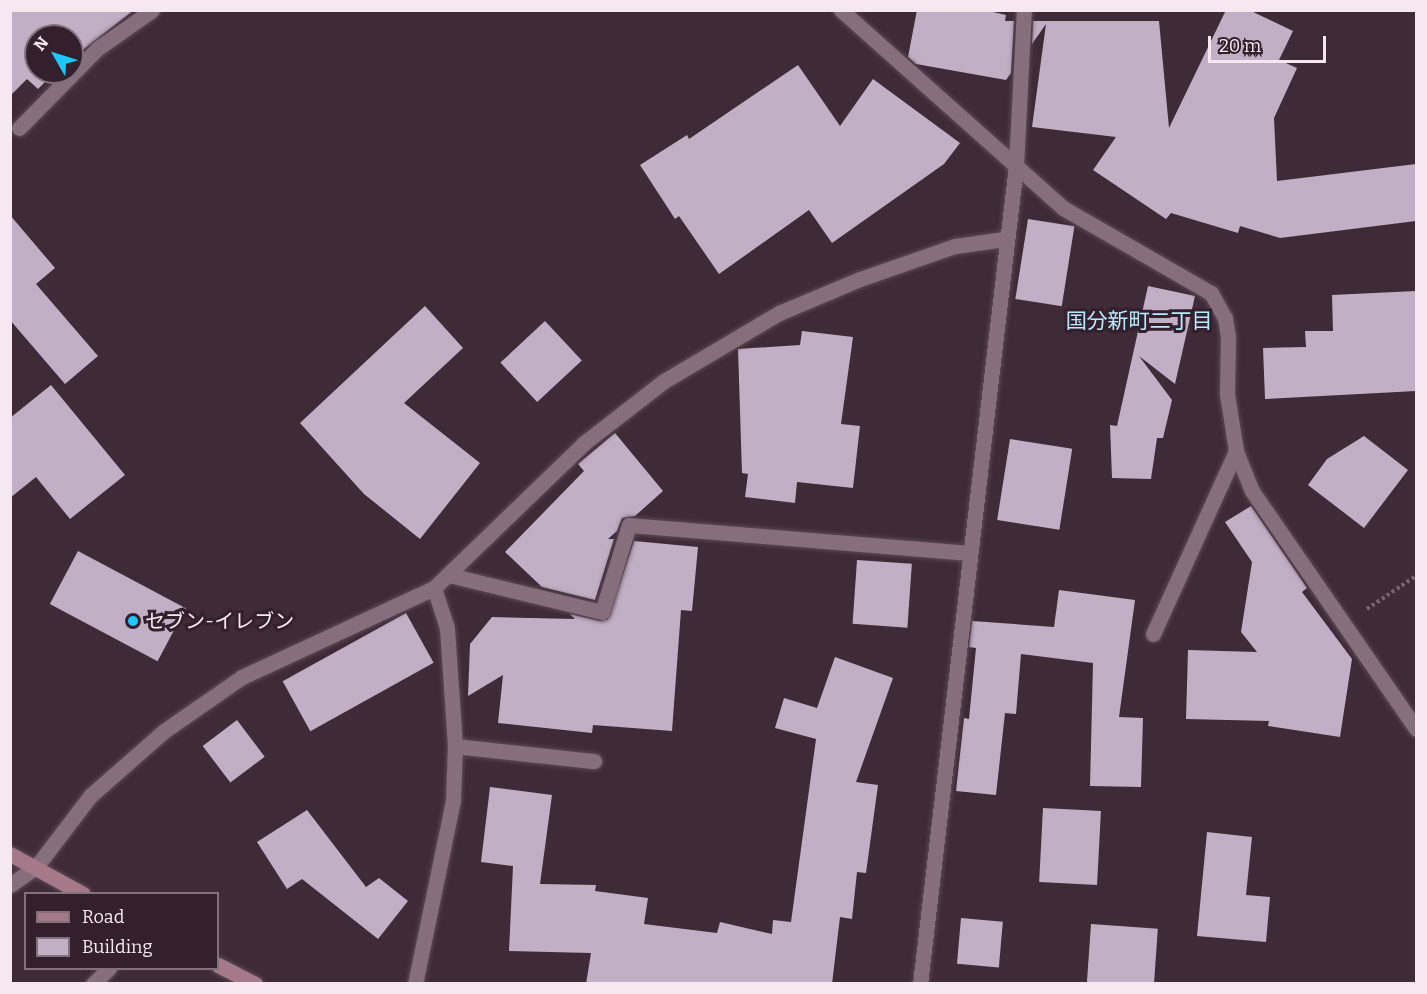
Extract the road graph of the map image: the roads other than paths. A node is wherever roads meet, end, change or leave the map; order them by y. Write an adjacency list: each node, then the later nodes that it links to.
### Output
1 (152, 10): 4 (street)
2 (841, 10): 5 (street)
3 (1024, 10): 5 (street)
4 (19, 128)
5 (1016, 166): 6 (street); 7 (street)
6 (1005, 240): 8 (street); 9 (street)
7 (1236, 451): 11 (street); 12 (street)
8 (968, 553): 9 (street); 24 (street)
9 (449, 576): 10 (street)
10 (434, 588): 13 (street); 16 (street)
11 (1153, 634)
12 (1416, 729)
13 (455, 746): 14 (street); 23 (street)
14 (594, 761)
15 (10, 854): 16 (main road)
16 (36, 867): 17 (street); 18 (main road)
17 (10, 885)
18 (80, 892)
19 (219, 966): 22 (main road)
20 (108, 970): 21 (street)
21 (93, 984)
22 (255, 984)
23 (415, 984)
24 (920, 984)

